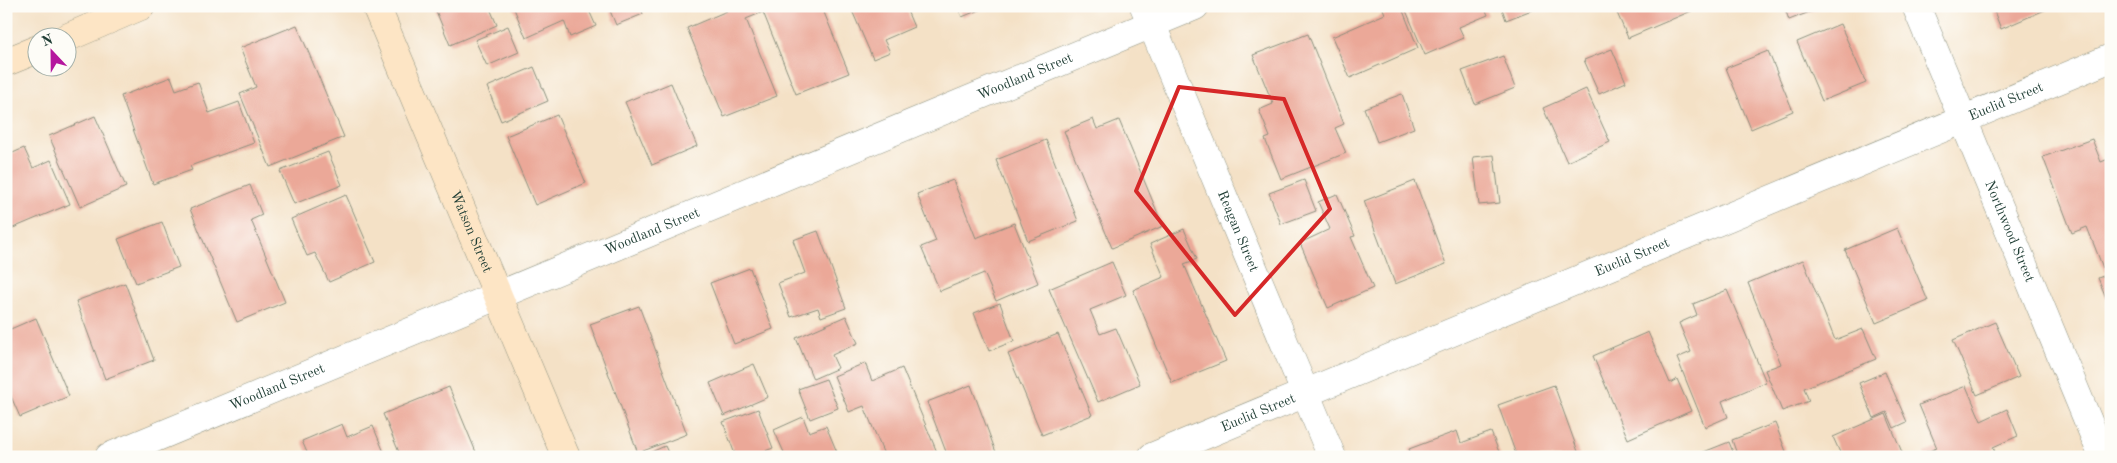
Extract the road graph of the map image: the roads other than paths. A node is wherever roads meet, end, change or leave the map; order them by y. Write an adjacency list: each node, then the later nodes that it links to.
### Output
1 (141, 6): 6 (street)
2 (376, 6): 11 (street, Watson Street)
3 (1195, 6): 5 (street, Woodland Street)
4 (1916, 6): 10 (street, Northwood Street)
5 (1148, 15): 11 (street, Woodland Street); 12 (street, Reagan Street)
6 (78, 33)
7 (28, 53): 9 (street)
8 (2111, 58): 10 (street, Euclid Street)
9 (6, 62)
10 (1964, 120): 12 (street, Euclid Street); 17 (street, Northwood Street)
11 (497, 294): 13 (street, Woodland Street); 14 (street, Watson Street)
12 (1306, 393): 15 (street, Euclid Street); 16 (street, Reagan Street)
13 (109, 457)
14 (566, 457)
15 (1152, 457)
16 (1332, 457)
17 (2103, 457)

